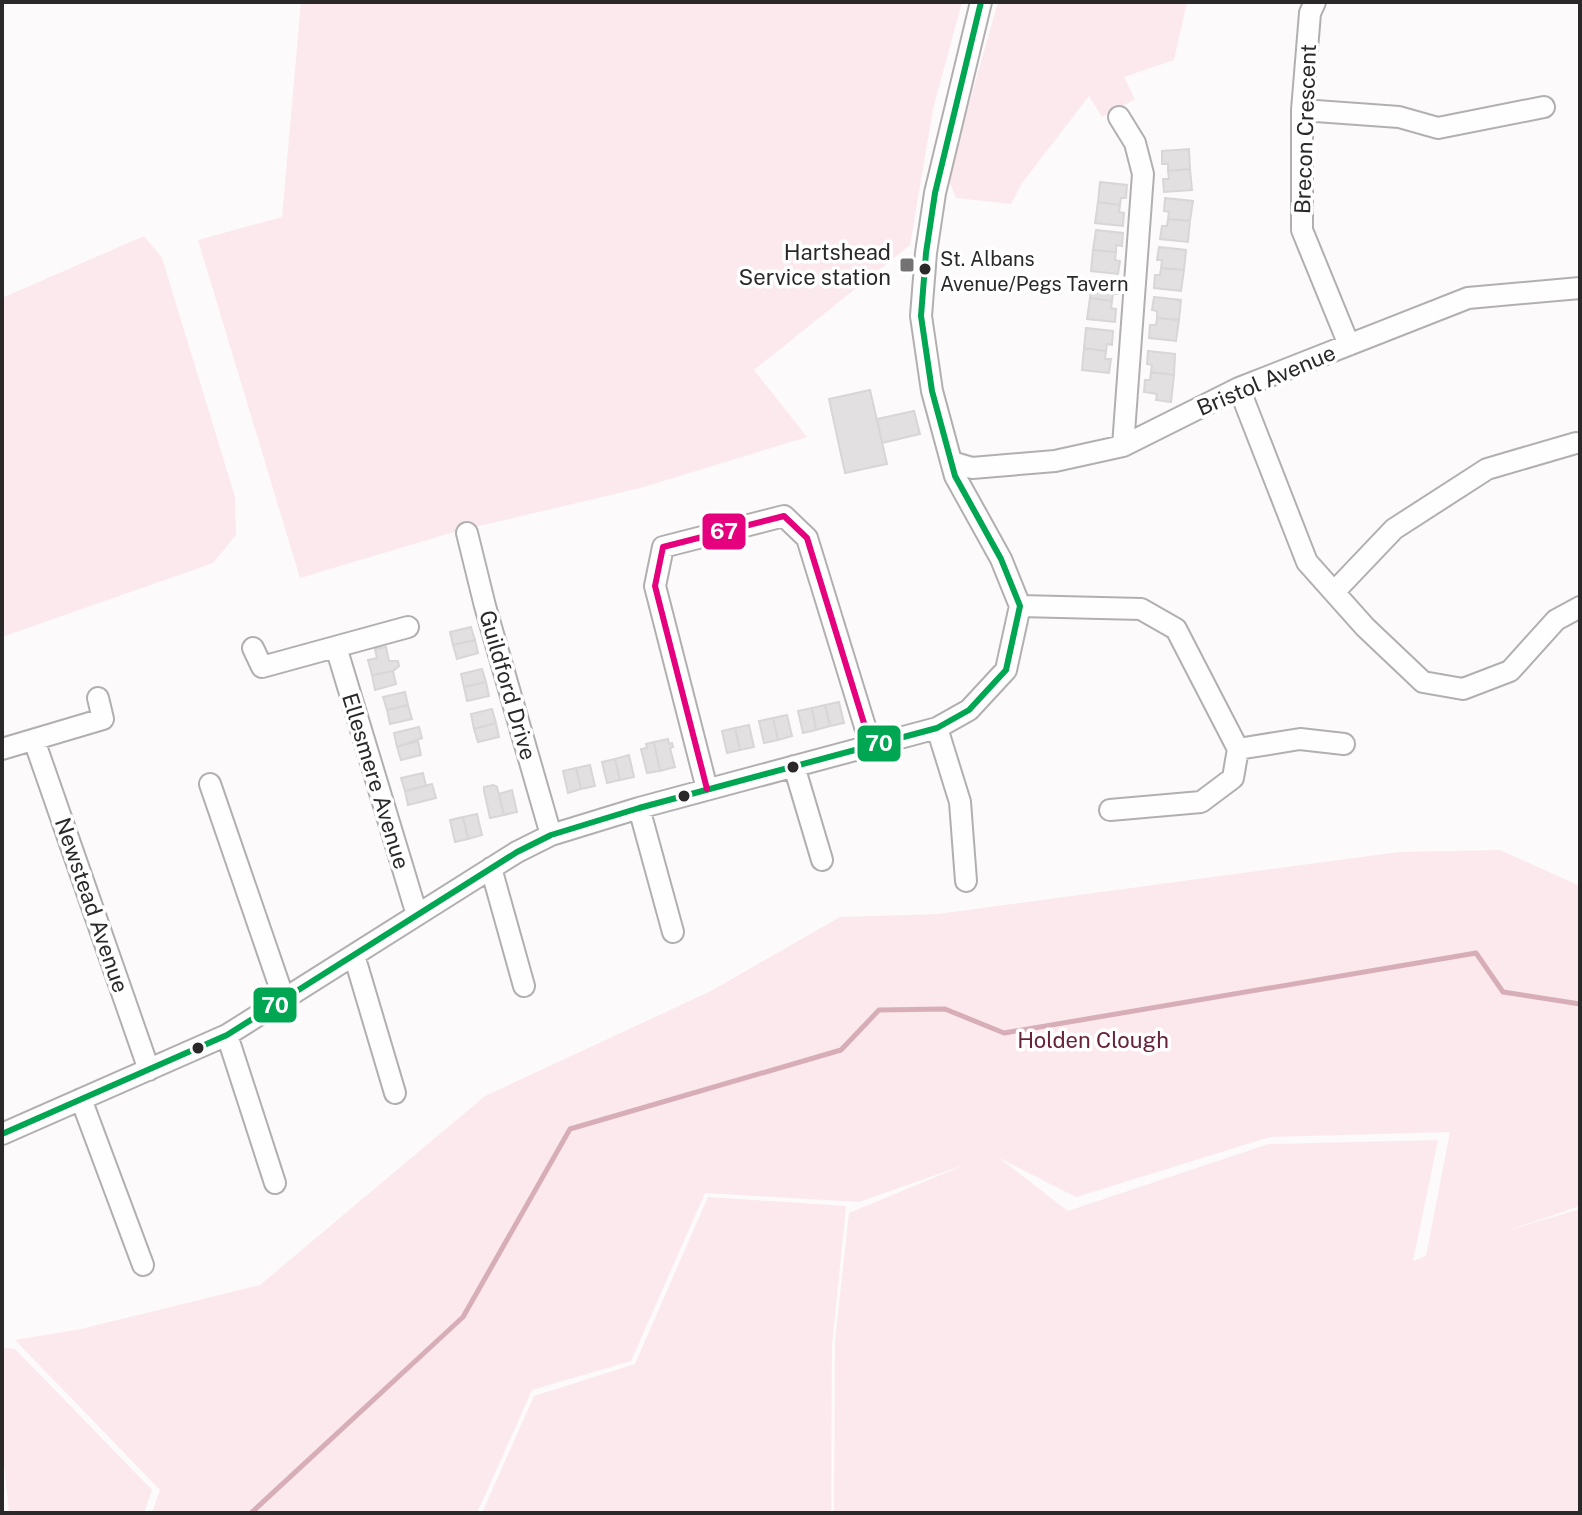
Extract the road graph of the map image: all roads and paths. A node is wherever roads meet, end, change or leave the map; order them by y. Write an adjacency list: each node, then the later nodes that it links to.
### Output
1 (981, 2): 11 (street)
2 (1315, 2): 4 (street, Brecon Crescent)
3 (1544, 107): 4 (street)
4 (1302, 110): 7 (street, Brecon Crescent)
5 (1119, 117): 10 (street)
6 (1580, 288): 7 (street, Bristol Avenue)
7 (1349, 345): 8 (street, Bristol Avenue)
8 (1239, 388): 10 (street, Bristol Avenue); 13 (street)
9 (1576, 443): 13 (street)
10 (1123, 446): 11 (street, Bristol Avenue)
11 (952, 462): 14 (street)
12 (467, 533): 31 (street, Guildford Drive)
13 (1335, 591): 15 (street)
14 (1020, 606): 20 (street); 25 (street)
15 (1580, 607)
16 (408, 627): 17 (street)
17 (336, 647): 18 (street); 35 (street, Ellesmere Avenue)
18 (253, 648)
19 (98, 698): 21 (street)
20 (937, 728): 23 (street); 34 (street)
21 (34, 740): 24 (street); 41 (street, Newstead Avenue)
22 (1344, 744): 25 (street)
23 (871, 746): 26 (street); 28 (street)
24 (2, 749)
25 (1238, 749): 30 (street)
26 (794, 766): 28 (street); 32 (street)
27 (210, 784): 39 (street)
28 (707, 789): 29 (street)
29 (639, 808): 31 (street); 36 (street)
30 (1110, 810)
31 (551, 835): 33 (street)
32 (822, 860)
33 (491, 868): 35 (street); 38 (street)
34 (966, 881)
35 (417, 915): 37 (street)
36 (673, 932)
37 (354, 955): 39 (street); 42 (street)
38 (524, 986)
39 (284, 999): 40 (street)
40 (227, 1035): 41 (street); 45 (street)
41 (149, 1070): 43 (street)
42 (395, 1093)
43 (81, 1099): 44 (street); 46 (street)
44 (2, 1132)
45 (275, 1183)
46 (143, 1265)

